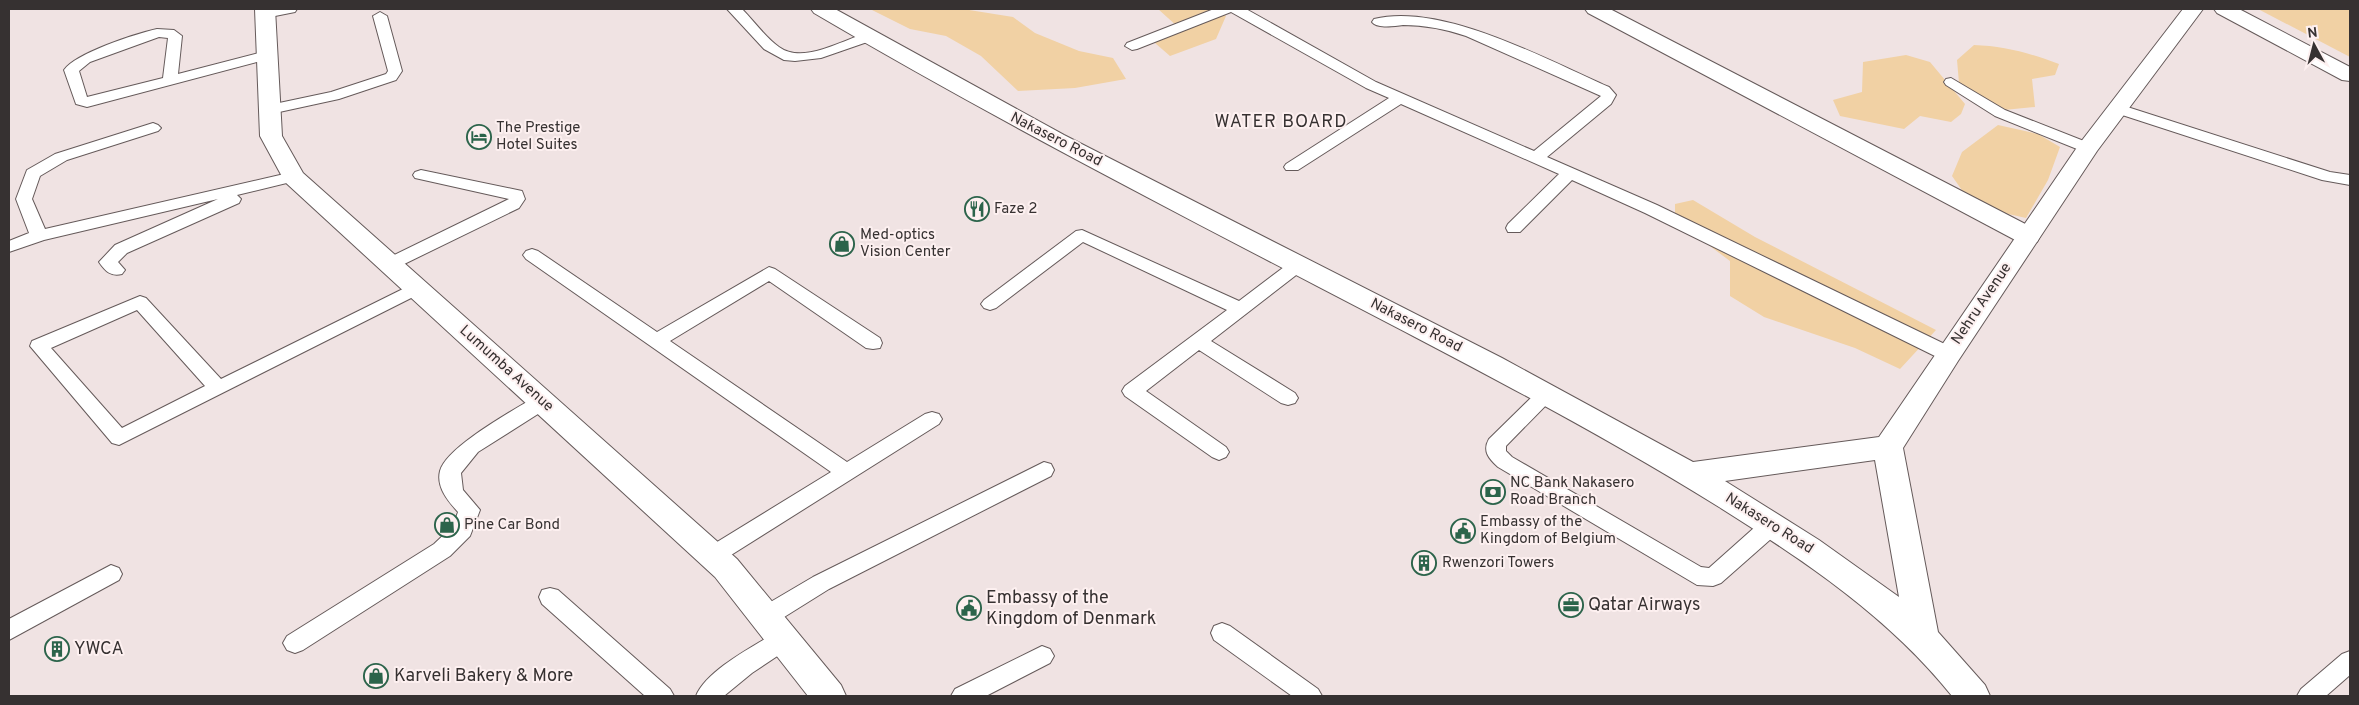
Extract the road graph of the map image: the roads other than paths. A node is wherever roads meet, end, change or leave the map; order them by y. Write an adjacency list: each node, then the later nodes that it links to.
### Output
1 (734, 9): 11 (lane)
2 (821, 9): 11 (street, Nakasero Road)
3 (1226, 9): 12 (lane)
4 (1236, 9): 17 (lane)
5 (1595, 9): 31 (street)
6 (2193, 9): 19 (street, Nehru Avenue)
7 (2224, 9): 14 (street)
8 (273, 11): 13 (street, Lumumba Avenue)
9 (380, 16): 18 (lane)
10 (1379, 22): 22 (lane)
11 (868, 37): 35 (street, Nakasero Road)
12 (1132, 46)
13 (267, 55): 15 (lane); 18 (street, Lumumba Avenue)
14 (2350, 75)
15 (170, 82): 15 (lane)
16 (1951, 82): 21 (lane)
17 (1400, 98): 22 (lane); 23 (lane)
18 (270, 109): 26 (street, Lumumba Avenue)
19 (2118, 109): 21 (street, Nehru Avenue); 27 (lane)
20 (153, 128): 30 (lane)
21 (2088, 148): 31 (street, Nehru Avenue)
22 (1536, 158): 24 (lane)
23 (1292, 167)
24 (1570, 173): 29 (lane); 43 (lane)
25 (421, 175): 34 (lane)
26 (293, 177): 28 (lane); 34 (street, Lumumba Avenue)
27 (2350, 180)
28 (245, 188): 30 (lane); 36 (lane)
29 (1514, 228)
30 (39, 236): 32 (lane)
31 (2028, 236): 43 (street, Nehru Avenue)
32 (9, 247)
33 (532, 255): 40 (lane)
34 (390, 264): 37 (street, Lumumba Avenue)
35 (1298, 265): 39 (lane); 45 (street, Nakasero Road)
36 (116, 270)
37 (417, 288): 44 (lane); 47 (street, Lumumba Avenue)
38 (990, 304): 39 (lane)
39 (1240, 309): 41 (lane)
40 (656, 341): 42 (lane); 52 (lane)
41 (1198, 341): 46 (lane); 50 (lane)
42 (873, 344)
43 (1948, 354): 49 (street, Nehru Avenue)
44 (218, 388): 44 (lane)
45 (1547, 394): 53 (street, Nakasero Road); 54 (lane)
46 (1288, 398)
47 (542, 402): 55 (street, Lumumba Avenue); 63 (lane)
48 (932, 419): 52 (lane)
49 (1888, 446): 53 (street); 61 (street)
50 (1218, 452)
51 (1044, 470): 58 (lane)
52 (846, 472): 55 (lane)
53 (1691, 474): 54 (street, Nakasero Road)
54 (1772, 525): 61 (street, Nakasero Road)
55 (712, 556): 58 (street, Lumumba Avenue)
56 (111, 574): 59 (lane)
57 (550, 596): 66 (lane)
58 (765, 617): 62 (street, Lumumba Avenue)
59 (9, 630)
60 (1222, 633): 70 (lane)
61 (1922, 636): 71 (street, Nakasero Road)
62 (783, 640): 67 (lane); 68 (street, Lumumba Avenue)
63 (295, 643)
64 (1042, 656): 69 (lane)
65 (2350, 661): 72 (lane)
66 (662, 696)
67 (708, 696)
68 (829, 696)
69 (964, 696)
70 (1310, 696)
71 (1973, 696)
72 (2309, 696)

